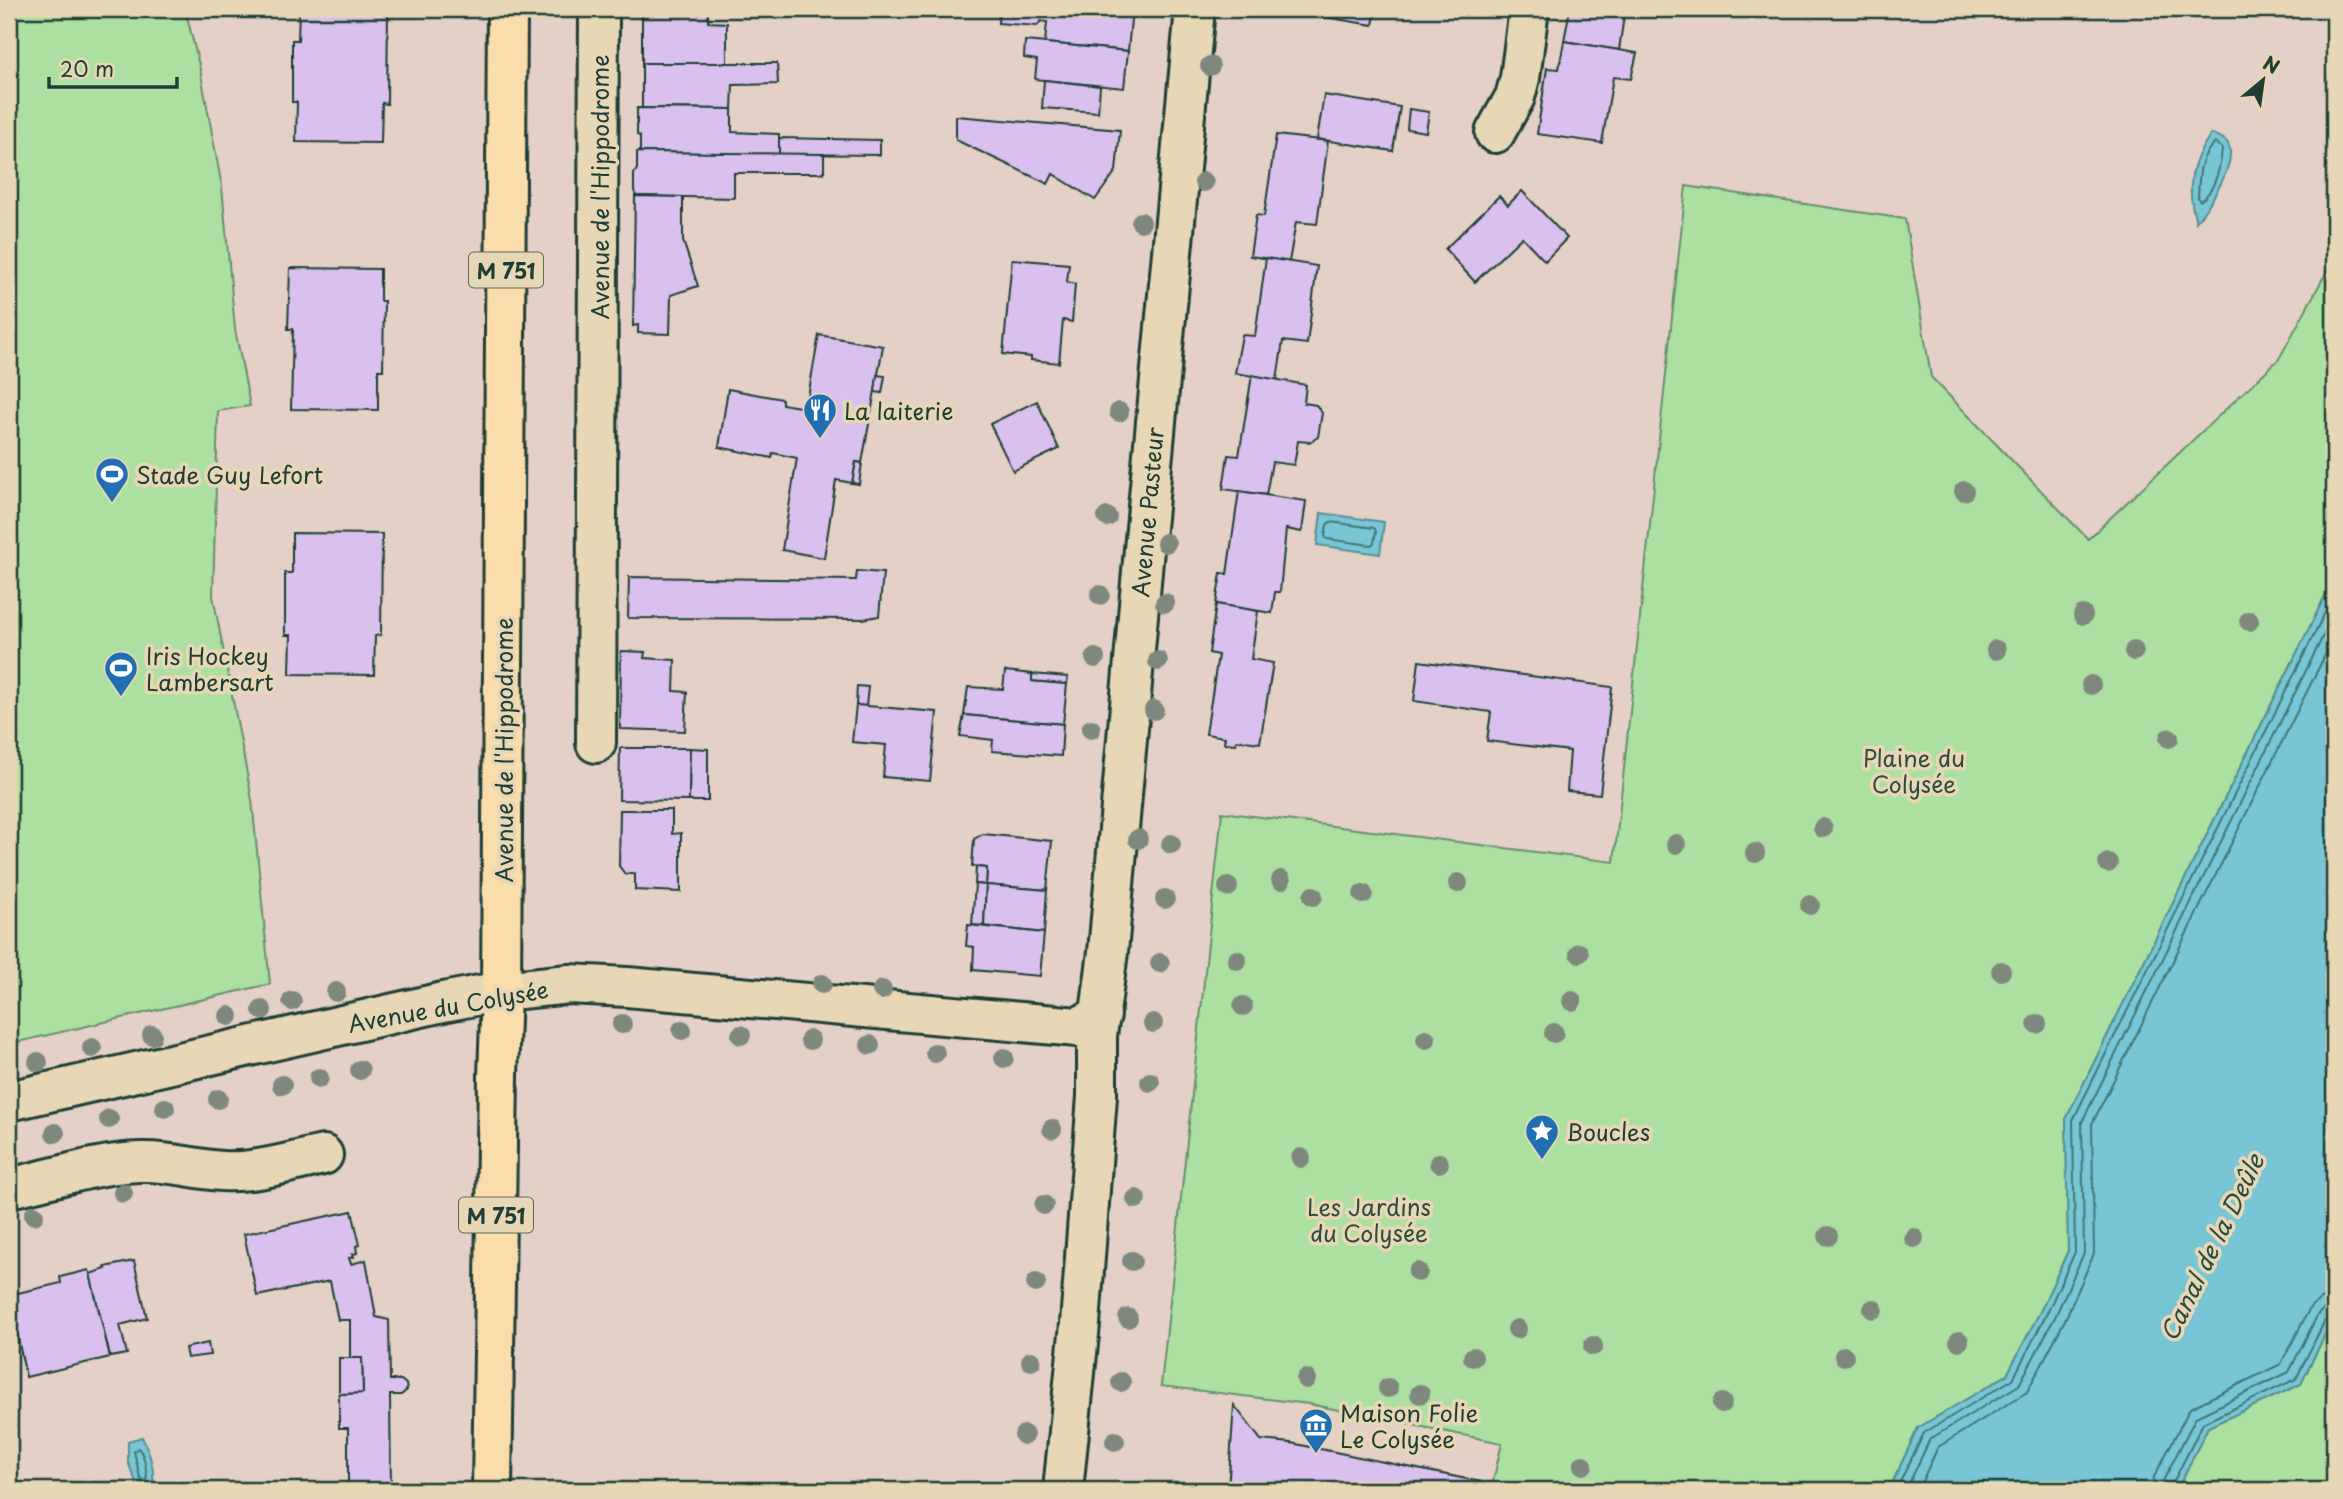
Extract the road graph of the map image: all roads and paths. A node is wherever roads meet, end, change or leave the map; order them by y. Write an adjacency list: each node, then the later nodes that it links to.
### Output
1 (507, 9): 7 (main road, Avenue de l'Hippodrome / M 751)
2 (599, 9): 6 (street, Avenue de l'Hippodrome)
3 (1195, 9): 8 (street, Avenue Pasteur)
4 (1529, 9): 5 (street)
5 (1495, 132)
6 (596, 743)
7 (501, 991): 8 (street, Avenue du Colysée); 9 (street, Avenue du Colysée); 12 (main road, Avenue de l'Hippodrome / M 751)
8 (1101, 1015): 13 (street, Avenue Pasteur)
9 (9, 1101)
10 (323, 1155): 11 (street)
11 (9, 1188)
12 (492, 1490)
13 (1063, 1490)

